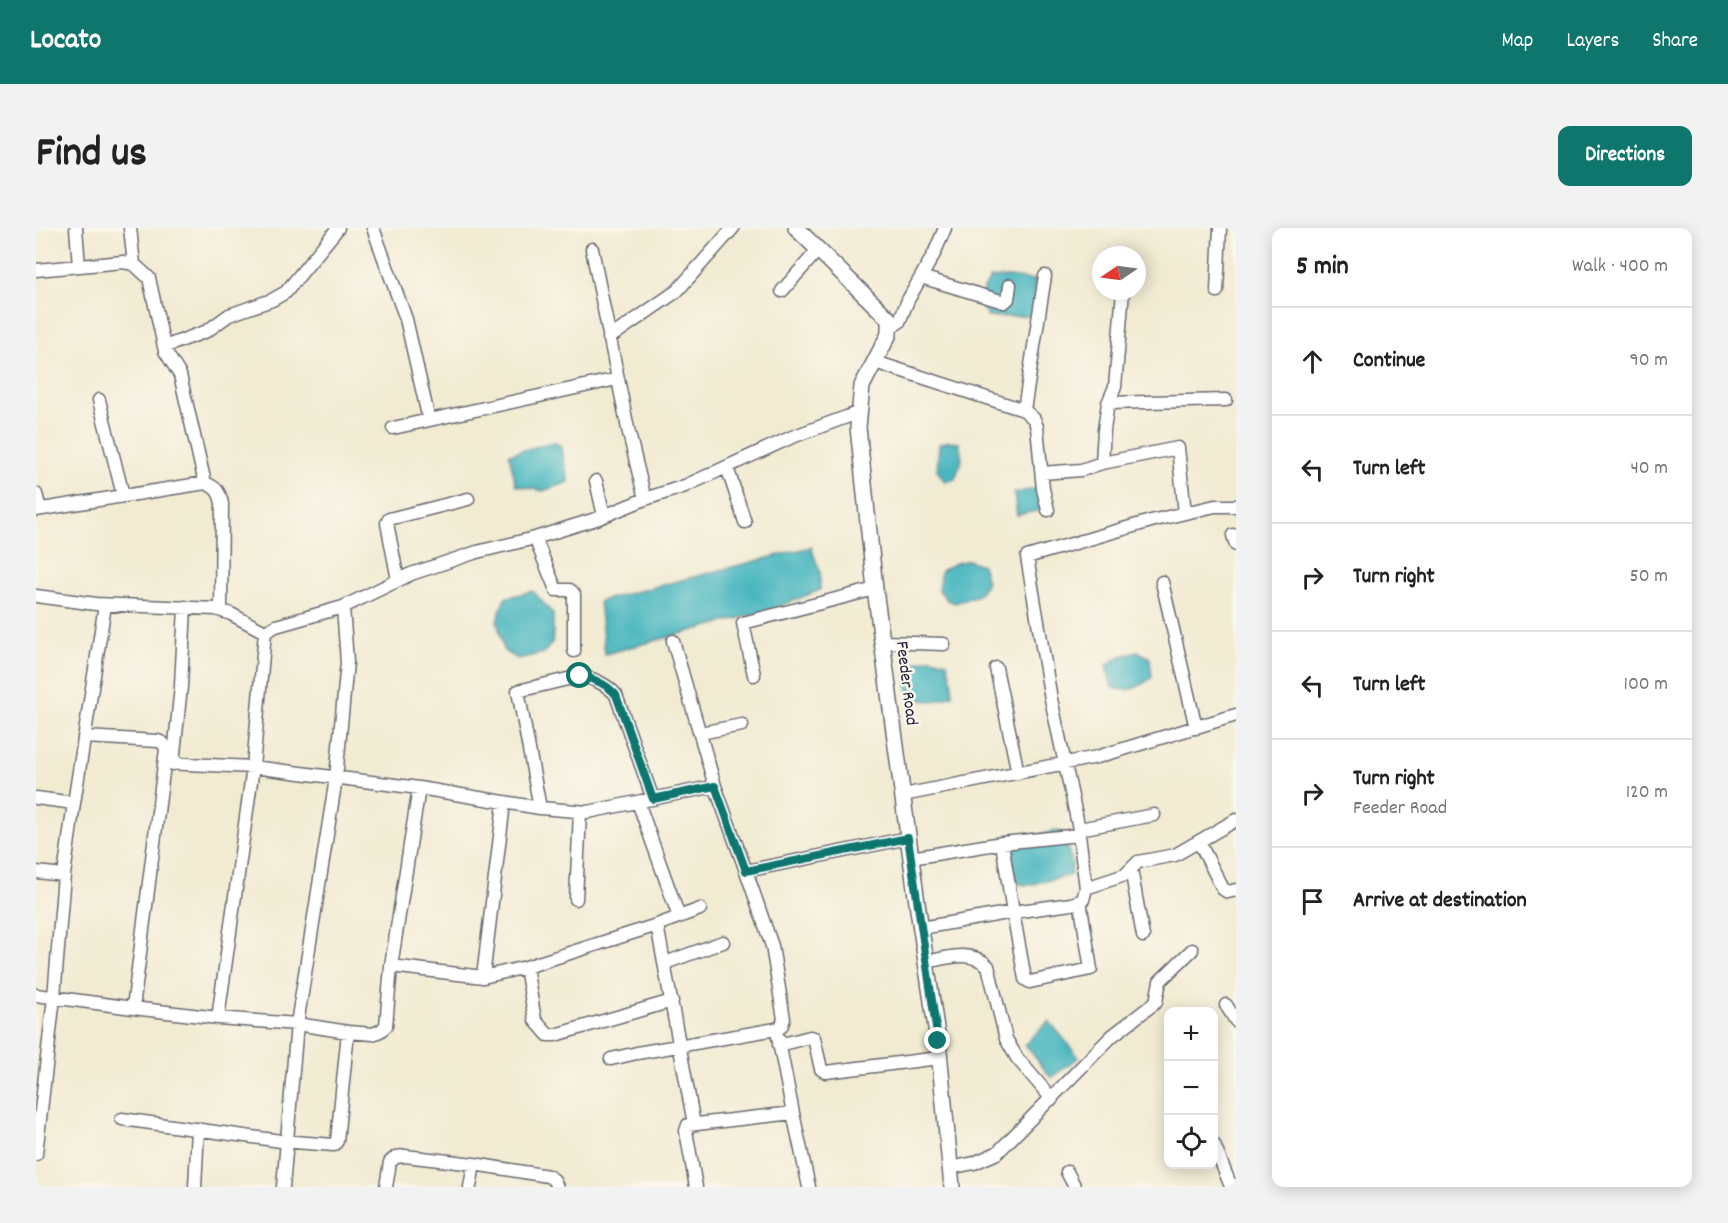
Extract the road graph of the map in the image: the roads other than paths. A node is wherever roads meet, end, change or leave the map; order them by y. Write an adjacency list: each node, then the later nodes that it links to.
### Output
1 (76, 228): 12 (street)
2 (130, 228): 11 (street)
3 (338, 228): 22 (street)
4 (373, 228): 30 (street)
5 (733, 228): 21 (street)
6 (796, 228): 10 (street)
7 (945, 228): 15 (street)
8 (1220, 228): 18 (street)
9 (592, 249): 21 (street)
10 (818, 250): 17 (street); 20 (street)
11 (134, 264): 12 (street); 22 (street)
12 (79, 266): 13 (street)
13 (36, 270)
14 (1045, 276): 28 (street)
15 (921, 277): 16 (street); 20 (street)
16 (1010, 285)
17 (782, 291)
18 (1216, 291)
19 (1122, 300): 27 (street)
20 (889, 328): 23 (street, Feeder Road)
21 (609, 338): 24 (street)
22 (164, 347): 36 (street)
23 (875, 362): 28 (street); 29 (street, Feeder Road)
24 (617, 379): 30 (street); 40 (street)
25 (99, 400): 38 (street)
26 (1226, 400): 27 (street)
27 (1108, 403): 32 (street)
28 (1024, 410): 34 (street)
29 (860, 412): 33 (street); 50 (street, Feeder Road)
30 (429, 420): 31 (street)
31 (393, 428)
32 (1102, 463): 34 (street); 44 (street)
33 (726, 467): 40 (street); 46 (street)
34 (1042, 472): 43 (street)
35 (596, 482): 45 (street)
36 (205, 483): 38 (street); 55 (street)
37 (36, 494): 42 (street)
38 (123, 495): 42 (street)
39 (468, 499): 48 (street)
40 (645, 499): 45 (street)
41 (1236, 506): 44 (street)
42 (38, 510)
43 (1047, 510)
44 (1185, 513): 69 (street)
45 (604, 516): 47 (street)
46 (745, 522)
47 (535, 538): 48 (street); 60 (street)
48 (398, 580): 53 (street)
49 (1162, 582): 65 (street)
50 (875, 589): 58 (street, Feeder Road); 62 (street)
51 (36, 597): 52 (street)
52 (105, 605): 54 (street); 67 (street)
53 (343, 607): 56 (street); 72 (street)
54 (185, 608): 55 (street); 68 (street)
55 (221, 610): 56 (street)
56 (265, 632): 70 (street)
57 (673, 641): 66 (street)
58 (883, 642): 59 (street); 75 (street, Feeder Road)
59 (944, 644)
60 (574, 651)
61 (996, 668): 71 (street)
62 (754, 675)
63 (1236, 715): 65 (street)
64 (742, 724): 66 (street)
65 (1196, 728): 69 (street)
66 (700, 733): 73 (street)
67 (84, 737): 68 (street); 80 (street)
68 (169, 763): 70 (street); 115 (street)
69 (1065, 763): 71 (street); 85 (street)
70 (253, 767): 72 (street); 116 (street)
71 (1018, 773): 75 (street)
72 (336, 778): 74 (street); 118 (street)
73 (715, 786): 77 (street); 91 (street)
74 (419, 788): 78 (street); 108 (street)
75 (903, 795): 86 (street, Feeder Road)
76 (36, 798): 80 (street)
77 (653, 799): 79 (street); 81 (street)
78 (504, 802): 81 (street); 110 (street)
79 (638, 802): 82 (street); 100 (street)
80 (74, 803): 93 (street)
81 (540, 808): 82 (street)
82 (580, 812): 96 (street)
83 (1154, 815): 85 (street)
84 (1236, 820): 87 (street)
85 (1079, 832): 88 (street); 94 (street)
86 (908, 838): 89 (street, Feeder Road); 91 (street)
87 (1199, 842): 90 (street); 95 (street)
88 (1002, 843): 89 (street); 99 (street)
89 (911, 858): 102 (street, Feeder Road)
90 (1131, 869): 94 (street); 103 (street)
91 (746, 871): 119 (street)
92 (36, 872): 93 (street)
93 (64, 875): 112 (street)
94 (1086, 888): 97 (street)
95 (1236, 890)
96 (576, 899)
97 (1080, 901): 99 (street); 99 (street)
98 (700, 909): 100 (street)
99 (1013, 912): 102 (street)
100 (679, 917): 101 (street)
101 (657, 925): 107 (street); 109 (street)
102 (921, 928): 106 (street, Feeder Road)
103 (1143, 936)
104 (723, 942): 107 (street)
105 (1192, 950): 125 (street)
106 (926, 962): 123 (street, Feeder Road); 125 (street)
107 (664, 963): 113 (street)
108 (391, 966): 110 (street); 120 (street)
109 (526, 967): 110 (street); 113 (street)
110 (483, 977)
111 (36, 995): 112 (street)
112 (54, 997): 115 (street); 131 (street)
113 (672, 1001): 121 (street)
114 (1226, 1005): 117 (street)
115 (133, 1008): 116 (street)
116 (218, 1018): 118 (street)
117 (1236, 1021)
118 (297, 1024): 120 (street); 130 (street)
119 (776, 1029): 121 (street); 122 (street)
120 (348, 1032): 130 (street)
121 (681, 1045): 124 (street); 128 (street)
122 (779, 1045): 123 (street); 126 (street)
123 (939, 1058): 134 (street, Feeder Road)
124 (611, 1059)
125 (1052, 1099): 134 (street)
126 (793, 1113): 128 (street); 143 (street)
127 (122, 1119): 129 (street)
128 (694, 1124): 142 (street)
129 (198, 1129): 130 (street); 137 (street)
130 (287, 1142): 138 (street)
131 (36, 1154)
132 (1218, 1155): 136 (street)
133 (474, 1164): 139 (street); 140 (street); 141 (street)
134 (950, 1168): 144 (street, Feeder Road)
135 (1066, 1172): 145 (street)
136 (1236, 1185)
137 (195, 1187)
138 (284, 1187)
139 (386, 1187)
140 (470, 1187)
141 (557, 1187)
142 (696, 1187)
143 (809, 1187)
144 (952, 1187)
145 (1076, 1187)

